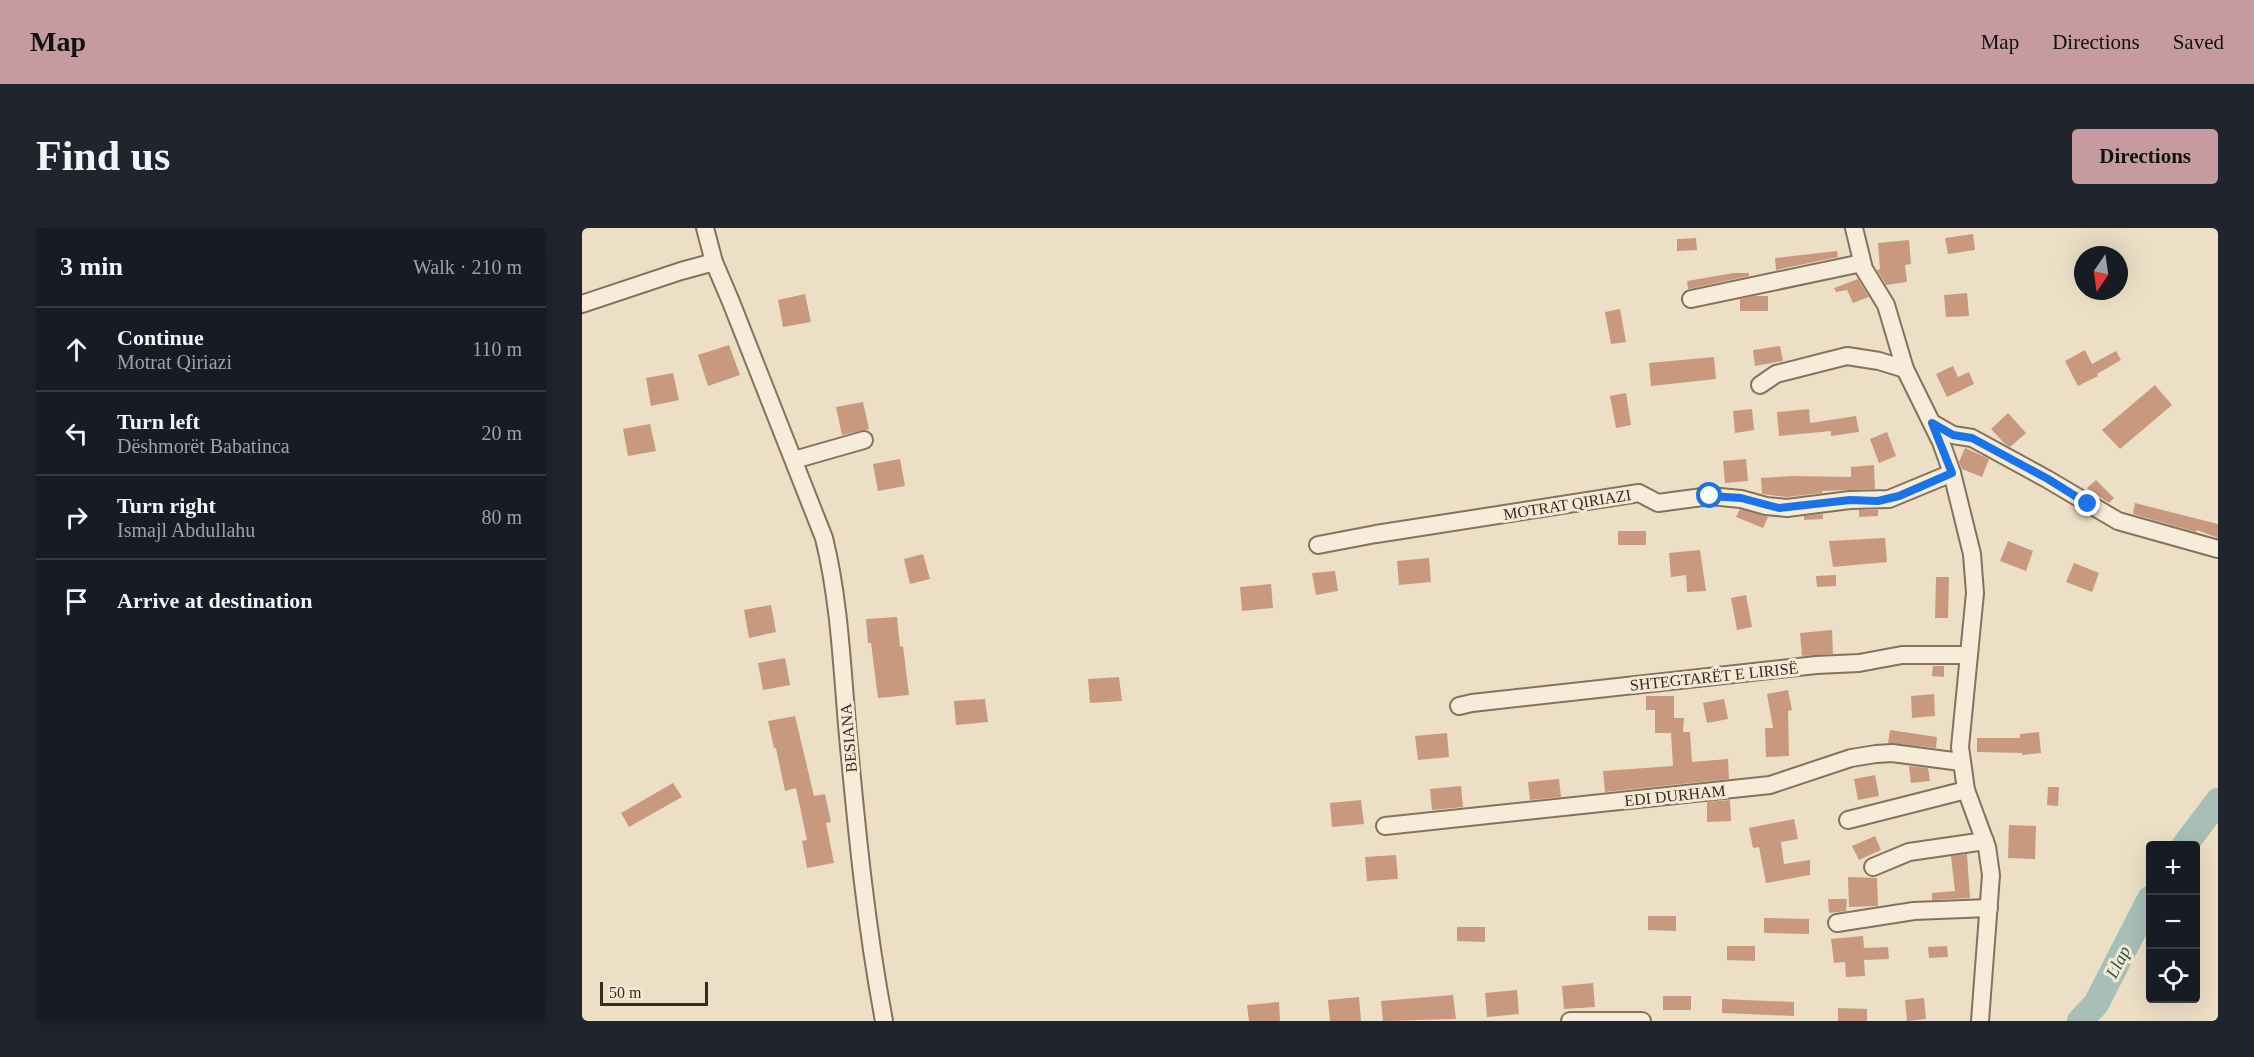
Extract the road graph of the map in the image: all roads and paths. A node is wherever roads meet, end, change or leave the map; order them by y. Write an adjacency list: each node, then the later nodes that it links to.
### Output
1 (705, 228): 3 (street, BESIANA)
2 (1854, 228): 4 (street)
3 (714, 262): 6 (street); 11 (street, BESIANA)
4 (1862, 263): 5 (street); 7 (street)
5 (1691, 299)
6 (582, 304)
7 (1905, 369): 8 (street); 9 (street)
8 (1760, 385)
9 (1932, 423): 12 (street); 14 (street)
10 (864, 440): 11 (street)
11 (794, 460): 25 (street, BESIANA)
12 (1952, 473): 13 (street, MOTRAT QIRIAZI); 15 (street)
13 (1318, 545)
14 (2218, 549)
15 (1969, 655): 16 (street, SHTEGTARËT E LIRISË); 17 (street)
16 (1459, 706)
17 (1961, 762): 18 (street); 20 (street, EDI DURHAM)
18 (1966, 790): 19 (street); 21 (street)
19 (1848, 820)
20 (1385, 826)
21 (1985, 841): 22 (street); 23 (street)
22 (1873, 867)
23 (1989, 908): 24 (street); 28 (street)
24 (1837, 923)
25 (884, 1021)
26 (1570, 1021): 27 (street)
27 (1642, 1021)
28 (1980, 1021)

